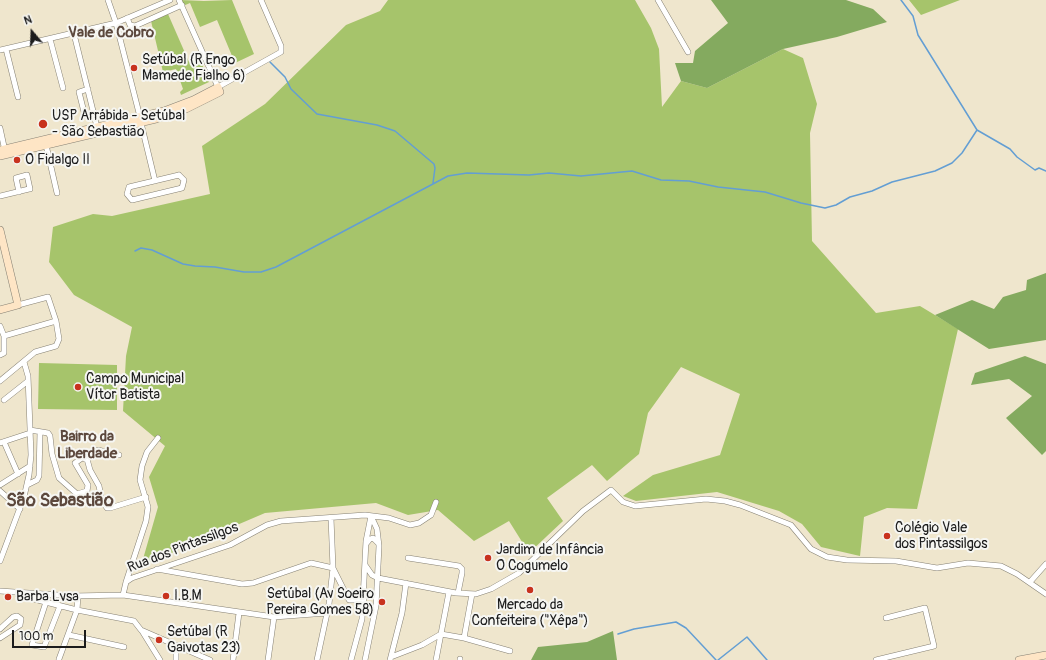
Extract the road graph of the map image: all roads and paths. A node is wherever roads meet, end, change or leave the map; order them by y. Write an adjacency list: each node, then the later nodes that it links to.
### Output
1 (108, 0): 7 (street)
2 (170, 0): 6 (street)
3 (261, 0): 12 (street)
4 (658, 0): 11 (street)
5 (180, 3): 6 (street); 12 (street)
6 (127, 18): 7 (street)
7 (116, 23): 8 (street); 17 (street)
8 (74, 34): 9 (street); 14 (street)
9 (50, 39): 10 (street); 13 (street)
10 (3, 50): 15 (street)
11 (688, 52)
12 (218, 87): 17 (street)
13 (63, 88)
14 (88, 89): 16 (street); 16 (street)
15 (18, 97)
16 (94, 112): 18 (street)
17 (140, 120): 18 (street); 20 (street); 22 (street)
18 (97, 127): 21 (street)
19 (0, 128): 21 (street)
20 (46, 145): 21 (street); 24 (street)
21 (3, 152)
22 (155, 181): 22 (street)
23 (19, 192): 25 (street)
24 (57, 192)
25 (0, 196)
26 (0, 230): 27 (street)
27 (18, 305): 28 (street); 29 (street)
28 (0, 310)
29 (56, 321): 31 (street); 33 (street)
30 (0, 326): 31 (street)
31 (4, 336): 32 (street)
32 (0, 355)
33 (24, 362): 34 (street); 35 (street)
34 (0, 381)
35 (28, 381): 36 (street); 37 (street)
36 (4, 400)
37 (30, 431): 38 (street); 40 (street); 43 (street)
38 (40, 432): 42 (street); 46 (street)
39 (158, 438): 48 (street)
40 (2, 442): 44 (street)
41 (120, 455): 42 (street)
42 (85, 458): 48 (street)
43 (30, 466): 44 (street); 46 (street)
44 (18, 474): 45 (street)
45 (0, 485)
46 (27, 485): 50 (street)
47 (0, 491): 50 (street)
48 (146, 497): 64 (street)
49 (436, 502): 51 (street, Rua dos Pintassilgos)
50 (20, 509): 56 (street)
51 (370, 516): 52 (street, Rua dos Pintassilgos); 53 (street); 54 (street)
52 (331, 518): 57 (street, Rua dos Pintassilgos); 60 (street)
53 (366, 545): 54 (street); 59 (street)
54 (379, 546): 63 (street)
55 (408, 558): 69 (street)
56 (0, 561)
57 (181, 561): 61 (street, Rua dos Pintassilgos); 62 (street)
58 (1046, 564): 66 (street)
59 (365, 565): 63 (street); 74 (street)
60 (333, 568): 62 (street); 74 (street); 79 (street)
61 (156, 569): 62 (street); 64 (street, Rua dos Pintassilgos)
62 (182, 574)
63 (378, 578): 65 (street); 102 (street)
64 (126, 582): 72 (street, Rua dos Pintassilgos)
65 (406, 582): 68 (street); 92 (street)
66 (1030, 582): 70 (street); 71 (street)
67 (0, 591): 73 (street); 75 (street)
68 (449, 592): 69 (street); 84 (street)
69 (458, 593): 70 (street)
70 (472, 594): 87 (street)
71 (1046, 594)
72 (123, 595): 73 (street); 78 (street)
73 (78, 596): 77 (street)
74 (364, 600): 101 (street)
75 (46, 602): 76 (street); 76 (street)
76 (60, 606): 77 (street)
77 (77, 610): 83 (street); 85 (street)
78 (239, 613): 80 (street); 98 (street)
79 (327, 613): 80 (street); 100 (street)
80 (274, 617): 99 (street)
81 (886, 618): 104 (street)
82 (0, 629): 86 (street)
83 (141, 630): 88 (street); 95 (street)
84 (441, 634): 87 (street); 92 (street); 103 (street)
85 (69, 635): 89 (street); 93 (street)
86 (0, 638)
87 (464, 638): 90 (street)
88 (176, 646): 94 (street); 96 (street)
89 (124, 647)
90 (510, 651)
91 (1046, 654): 105 (street)
92 (391, 658)
93 (59, 659)
94 (201, 659): 97 (street)
95 (160, 660)
96 (176, 660)
97 (210, 660)
98 (233, 660)
99 (268, 660)
100 (317, 660)
101 (351, 660)
102 (364, 660)
103 (436, 660)
104 (876, 660)
105 (1019, 660)

